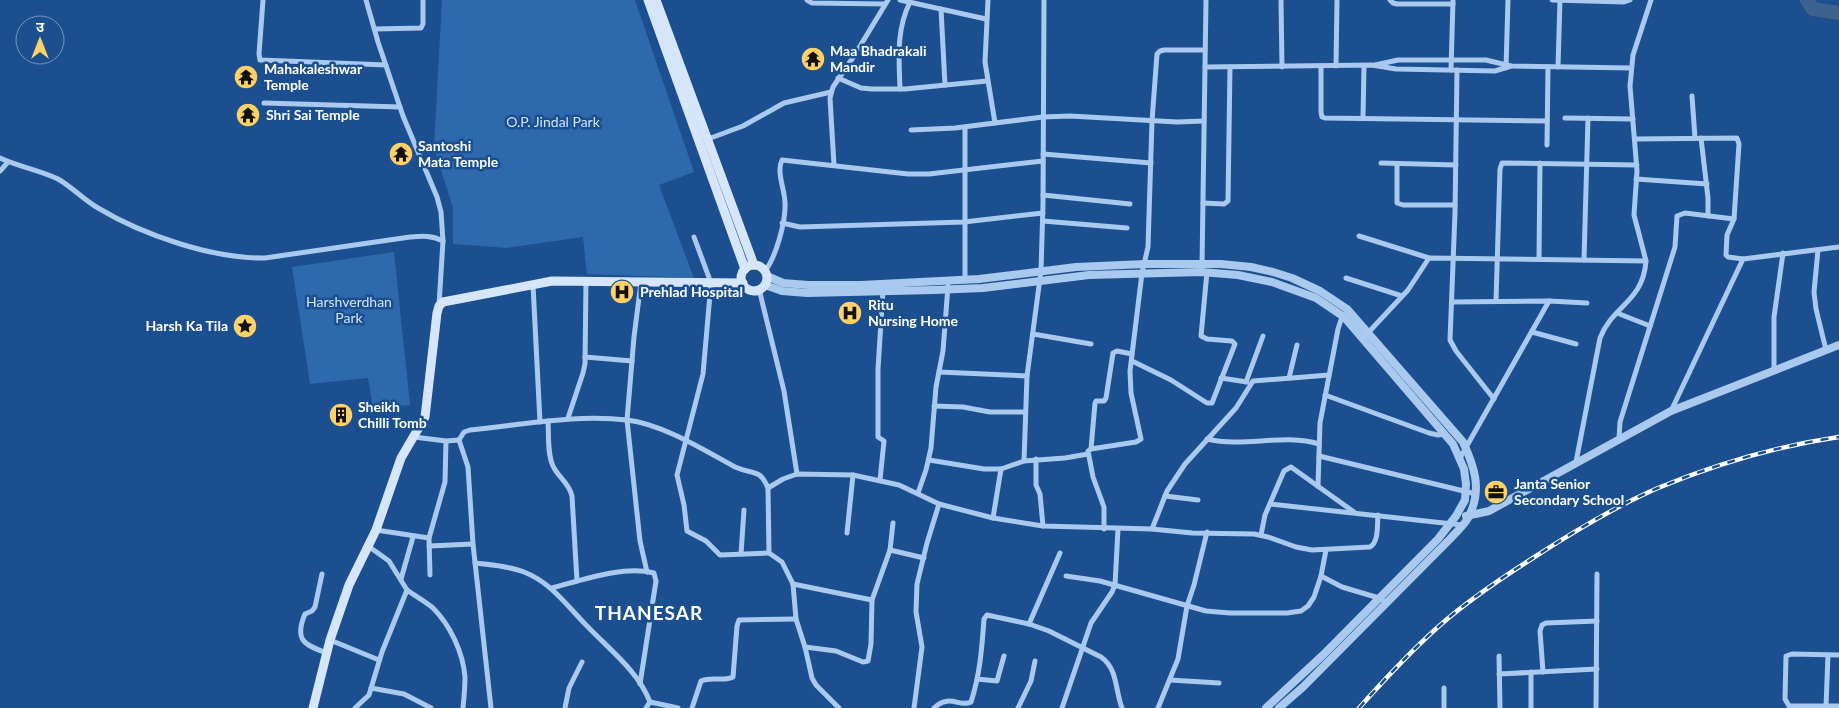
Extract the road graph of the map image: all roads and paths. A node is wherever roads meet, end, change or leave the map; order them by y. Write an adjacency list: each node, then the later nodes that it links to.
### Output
1 (263, 0): 28 (street)
2 (366, 0): 25 (street)
3 (423, 0): 25 (street)
4 (648, 0): 107 (main road)
5 (656, 0): 63 (main road)
6 (807, 0): 20 (street)
7 (900, 0): 21 (street)
8 (988, 0): 24 (street)
9 (1044, 0): 49 (street)
10 (1206, 0): 26 (street)
11 (1281, 0): 36 (street)
12 (1337, 0): 31 (street)
13 (1390, 0): 22 (street)
14 (1508, 0): 33 (street)
15 (1552, 0): 16 (street)
16 (1560, 0): 19 (street); 38 (street)
17 (1630, 0): 19 (street)
18 (1651, 0): 39 (street)
19 (1590, 1)
20 (886, 2): 41 (street)
21 (910, 2): 23 (street); 44 (street)
22 (1453, 2): 27 (street)
23 (941, 9): 24 (street); 43 (street)
24 (986, 19): 42 (street)
25 (375, 29): 28 (street)
26 (1205, 50): 34 (street); 55 (street)
27 (1451, 60): 29 (street); 33 (street); 40 (street)
28 (386, 65): 48 (street)
29 (1372, 65): 32 (street); 40 (street)
30 (1322, 66): 31 (street); 36 (street); 50 (street)
31 (1336, 66): 32 (street)
32 (1364, 66): 50 (street)
33 (1508, 66): 37 (street); 40 (street)
34 (1205, 67): 35 (street); 56 (street)
35 (1230, 67): 36 (street); 83 (street)
36 (1282, 67)
37 (1548, 67): 38 (street); 57 (street)
38 (1558, 67): 39 (street)
39 (1631, 68): 53 (street)
40 (1454, 70): 54 (street)
41 (838, 78): 44 (street); 45 (street)
42 (987, 81): 43 (street); 58 (street)
43 (945, 85): 44 (street)
44 (900, 89)
45 (831, 92): 63 (street); 75 (street)
46 (1692, 96): 61 (street)
47 (264, 103): 48 (street)
48 (400, 107): 95 (street)
49 (1043, 117): 55 (street); 58 (street); 66 (street)
50 (1363, 118): 54 (street)
51 (1565, 118): 52 (street)
52 (1588, 118): 53 (street); 74 (street)
53 (1633, 118): 64 (street)
54 (1457, 120): 57 (street); 76 (street)
55 (1152, 121): 56 (street); 70 (street)
56 (1204, 121): 83 (street)
57 (1547, 121): 65 (street)
58 (995, 123): 59 (street)
59 (965, 127): 60 (street); 78 (street)
60 (911, 130)
61 (1695, 138): 62 (street); 64 (street)
62 (1701, 138): 81 (street); 88 (street)
63 (708, 139): 107 (main road)
64 (1635, 139): 77 (street)
65 (1547, 145)
66 (1043, 154): 68 (street); 70 (street)
67 (0, 158): 69 (street)
68 (1043, 161): 78 (street); 82 (street)
69 (8, 162): 79 (street); 95 (street)
70 (1151, 163): 106 (street)
71 (1381, 163): 73 (street)
72 (1540, 163): 74 (street); 101 (street); 102 (street)
73 (1397, 164): 76 (street); 85 (street)
74 (1587, 164): 77 (street); 104 (street)
75 (834, 165): 78 (street); 91 (street)
76 (1456, 165): 85 (street)
77 (1637, 165): 80 (street)
78 (965, 170): 90 (street)
79 (0, 171)
80 (1636, 179): 81 (street); 105 (street)
81 (1707, 184): 87 (street)
82 (1043, 195): 84 (street); 86 (street)
83 (1203, 203): 108 (street)
84 (1130, 204)
85 (1455, 205): 100 (street)
86 (1043, 213): 89 (street); 90 (street)
87 (1708, 216): 88 (street); 131 (street)
88 (1734, 219): 103 (street)
89 (1043, 221): 92 (street); 109 (street)
90 (964, 222): 91 (street); 114 (street)
91 (782, 223): 112 (street)
92 (1127, 228)
93 (1359, 236): 99 (street)
94 (694, 237): 118 (street)
95 (443, 240): 128 (street)
96 (1839, 247): 97 (street)
97 (1818, 250): 98 (street); 140 (street)
98 (1784, 253): 103 (street); 145 (street)
99 (1429, 258): 100 (street); 123 (street)
100 (1453, 258): 101 (street); 125 (street)
101 (1497, 259): 102 (street); 124 (street)
102 (1539, 259): 104 (street)
103 (1743, 259): 156 (street)
104 (1584, 260): 105 (street)
105 (1646, 261): 130 (street)
106 (1144, 264): 108 (street); 109 (street); 110 (street)
107 (750, 267): 112 (main road); 119 (main road)
108 (1204, 270): 110 (street); 129 (street); 149 (street)
109 (1042, 271): 114 (street); 116 (street)
110 (1142, 273): 116 (street); 141 (street)
111 (1346, 278): 123 (street)
112 (764, 280): 119 (main road); 121 (street); 180 (street)
113 (948, 280): 114 (street); 121 (street); 122 (street)
114 (965, 280)
115 (586, 281): 117 (main road); 120 (main road); 142 (street)
116 (1040, 281): 122 (street); 133 (street)
117 (642, 282): 118 (main road); 143 (street)
118 (711, 283): 119 (main road); 169 (street)
119 (743, 283)
120 (533, 285): 128 (main road); 160 (street)
121 (883, 288): 122 (street); 182 (street)
122 (948, 290): 146 (street)
123 (1402, 296): 134 (street)
124 (1496, 301): 125 (street); 126 (street)
125 (1452, 302): 154 (street)
126 (1549, 302): 127 (street); 132 (street)
127 (1587, 303)
128 (439, 306): 164 (main road)
129 (1345, 312): 134 (street); 147 (street)
130 (1617, 313): 131 (street); 178 (street)
131 (1650, 326): 166 (street)
132 (1532, 332): 137 (street); 154 (street)
133 (1033, 334): 136 (street); 148 (street)
134 (1366, 335): 162 (street); 163 (street)
135 (1263, 336): 152 (street)
136 (1091, 344)
137 (1576, 344)
138 (1297, 345): 150 (street)
139 (1839, 345): 140 (street)
140 (1826, 350): 145 (street)
141 (1132, 354): 144 (street); 172 (street)
142 (584, 357): 143 (street); 158 (street)
143 (632, 360): 159 (street)
144 (1132, 361): 149 (street); 172 (street)
145 (1774, 370): 156 (street)
146 (939, 372): 148 (street); 155 (street)
147 (1329, 375): 150 (street); 153 (street)
148 (1026, 376): 157 (street)
149 (1221, 378): 152 (street)
150 (1289, 378): 151 (street)
151 (1253, 381): 152 (street); 165 (street)
152 (1246, 382)
153 (1325, 395): 163 (street); 170 (street)
154 (1494, 399): 171 (street)
155 (934, 406): 157 (street); 176 (street)
156 (1670, 411): 166 (street)
157 (1025, 412): 177 (street)
158 (568, 418): 159 (street); 161 (street)
159 (627, 420): 169 (street); 221 (street)
160 (540, 422): 161 (street); 167 (street)
161 (548, 422): 228 (street)
162 (1452, 429): 163 (street); 171 (street)
163 (1445, 434): 174 (street)
164 (414, 437): 168 (street); 205 (main road)
165 (1207, 439): 170 (street); 188 (street)
166 (1619, 439): 178 (street)
167 (459, 440): 168 (street); 211 (street)
168 (446, 441): 210 (street)
169 (686, 442): 184 (street); 218 (street)
170 (1319, 444): 173 (street)
171 (1466, 449): 174 (street); 187 (street)
172 (1090, 451): 175 (street); 202 (street)
173 (1319, 456): 183 (street); 185 (street)
174 (1460, 458): 185 (street)
175 (1036, 459): 177 (street); 201 (street)
176 (929, 460): 179 (street); 186 (street)
177 (1024, 461): 179 (street)
178 (1576, 462): 196 (street)
179 (1001, 469): 197 (street)
180 (797, 474): 181 (street); 184 (street)
181 (853, 475): 182 (street); 207 (street)
182 (880, 480): 186 (street)
183 (1318, 486): 191 (street); 193 (street)
184 (768, 488): 216 (street)
185 (1466, 492): 187 (street); 195 (street)
186 (918, 493): 190 (street)
187 (1476, 494): 196 (street)
188 (1165, 496): 189 (street); 204 (street)
189 (1198, 500)
190 (940, 504): 197 (street); 219 (street)
191 (1270, 504): 193 (street); 208 (street)
192 (744, 510): 218 (street)
193 (1355, 513): 194 (street)
194 (1378, 515): 199 (street); 215 (street)
195 (1456, 516): 196 (street); 199 (street)
196 (1470, 516): 200 (street)
197 (992, 518): 201 (street)
198 (893, 523): 214 (street)
199 (1450, 524): 200 (street); 233 (street)
200 (1462, 525): 235 (street)
201 (1042, 526): 202 (street)
202 (1104, 528): 203 (street)
203 (1118, 528): 204 (street); 230 (street)
204 (1152, 528): 206 (street)
205 (376, 530): 209 (street); 212 (main road)
206 (1207, 532): 208 (street); 236 (street)
207 (847, 533)
208 (1261, 535): 215 (street)
209 (413, 537): 210 (street); 227 (street)
210 (429, 538): 213 (street)
211 (473, 544): 213 (street); 220 (street)
212 (368, 546): 227 (street); 240 (main road)
213 (429, 546): 224 (street)
214 (890, 550): 219 (street); 234 (street)
215 (1326, 550): 226 (street)
216 (769, 553): 218 (street); 229 (street)
217 (1060, 553): 239 (street)
218 (741, 554)
219 (924, 558): 274 (street)
220 (475, 563): 231 (street); 268 (street)
221 (647, 572): 228 (street); 258 (street)
222 (322, 574): 243 (street)
223 (1597, 574): 238 (street)
224 (430, 575)
225 (1066, 576): 230 (street)
226 (1321, 576): 233 (street); 236 (street)
227 (401, 579): 232 (street)
228 (578, 581): 231 (street)
229 (793, 584): 234 (street); 237 (street)
230 (1115, 585): 236 (street); 242 (street)
231 (552, 588): 258 (street)
232 (407, 590): 248 (street); 267 (street)
233 (1379, 598): 235 (street); 280 (street)
234 (872, 600): 241 (street)
235 (1387, 603): 281 (street)
236 (1187, 606): 256 (street)
237 (796, 619): 241 (street); 272 (street)
238 (1597, 621): 251 (street); 253 (street)
239 (1029, 624): 242 (street); 255 (street)
240 (330, 640): 243 (main road); 248 (street)
241 (805, 647): 273 (street)
242 (1084, 648): 277 (street); 278 (street)
243 (327, 653): 264 (main road)
244 (1828, 655): 245 (street); 262 (street); 262 (street)
245 (1839, 655)
246 (1004, 656): 255 (street)
247 (1499, 656): 254 (street)
248 (379, 660): 259 (street)
249 (1035, 661): 276 (street)
250 (582, 662): 269 (street)
251 (1597, 669): 253 (street); 285 (street)
252 (1531, 672): 253 (street); 254 (street); 284 (street)
253 (1543, 672)
254 (1499, 674): 283 (street)
255 (978, 679): 275 (street)
256 (1170, 680): 257 (street); 279 (street)
257 (1219, 683)
258 (640, 684): 261 (street)
259 (371, 688): 265 (street); 266 (street)
260 (1444, 688): 282 (street)
261 (650, 702): 270 (street); 271 (street)
262 (1826, 706): 263 (street)
263 (1839, 706)
264 (314, 708)
265 (355, 708)
266 (431, 708)
267 (463, 708)
268 (491, 708)
269 (565, 708)
270 (646, 708)
271 (678, 708)
272 (692, 708)
273 (839, 708)
274 (914, 708)
275 (934, 708)
276 (1018, 708)
277 (1062, 708)
278 (1122, 708)
279 (1158, 708)
280 (1266, 708)
281 (1279, 708)
282 (1444, 708)
283 (1500, 708)
284 (1531, 708)
285 (1596, 708)

